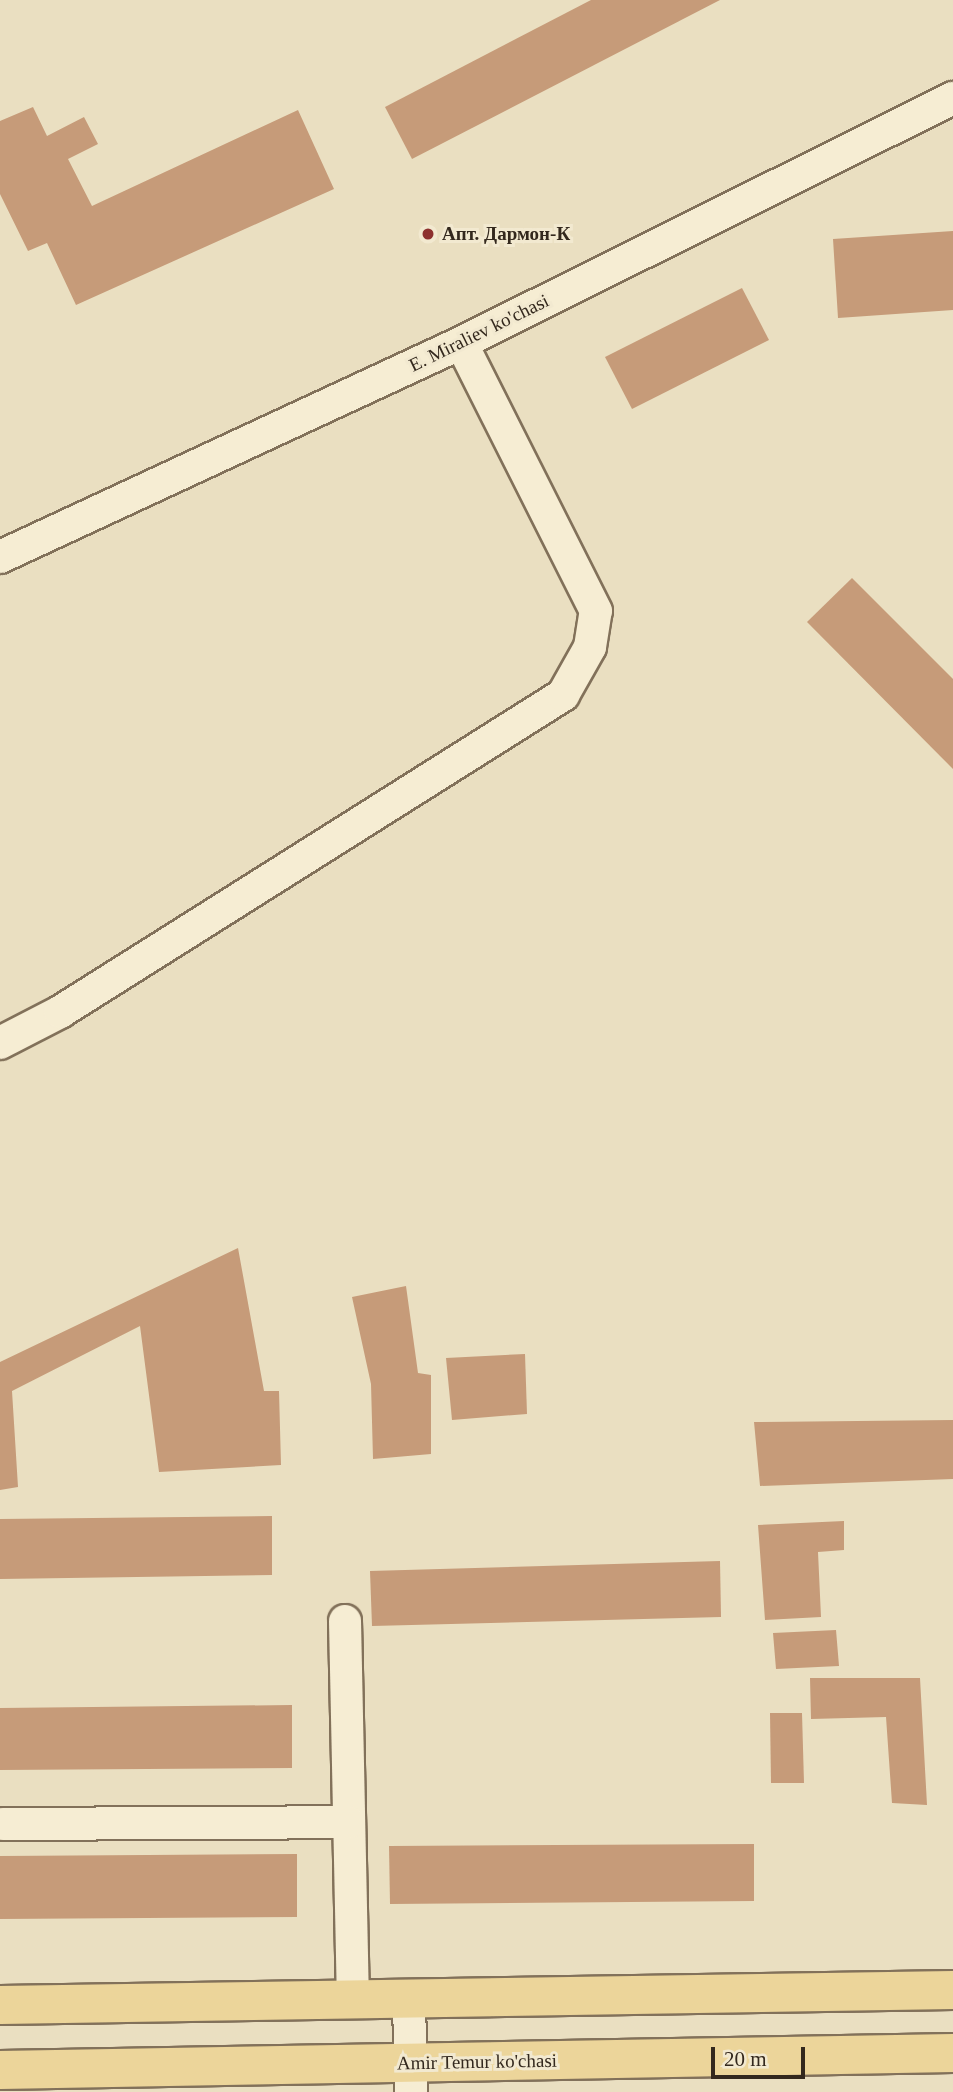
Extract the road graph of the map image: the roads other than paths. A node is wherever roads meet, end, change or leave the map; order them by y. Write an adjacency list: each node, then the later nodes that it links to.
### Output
1 (953, 98): 2 (street, E. Miraliev ko'chasi)
2 (461, 343): 3 (street, E. Miraliev ko'chasi); 4 (street)
3 (0, 557)
4 (0, 1043)
5 (345, 1620): 6 (street)
6 (349, 1822): 7 (street); 10 (street)
7 (4, 1824)
8 (953, 1990): 9 (main road)
9 (409, 1999): 10 (main road); 14 (street)
10 (353, 2000): 11 (main road)
11 (0, 2004)
12 (953, 2053): 14 (main road, Amir Temur ko'chasi)
13 (0, 2070): 14 (main road, Amir Temur ko'chasi)
14 (410, 2078)

